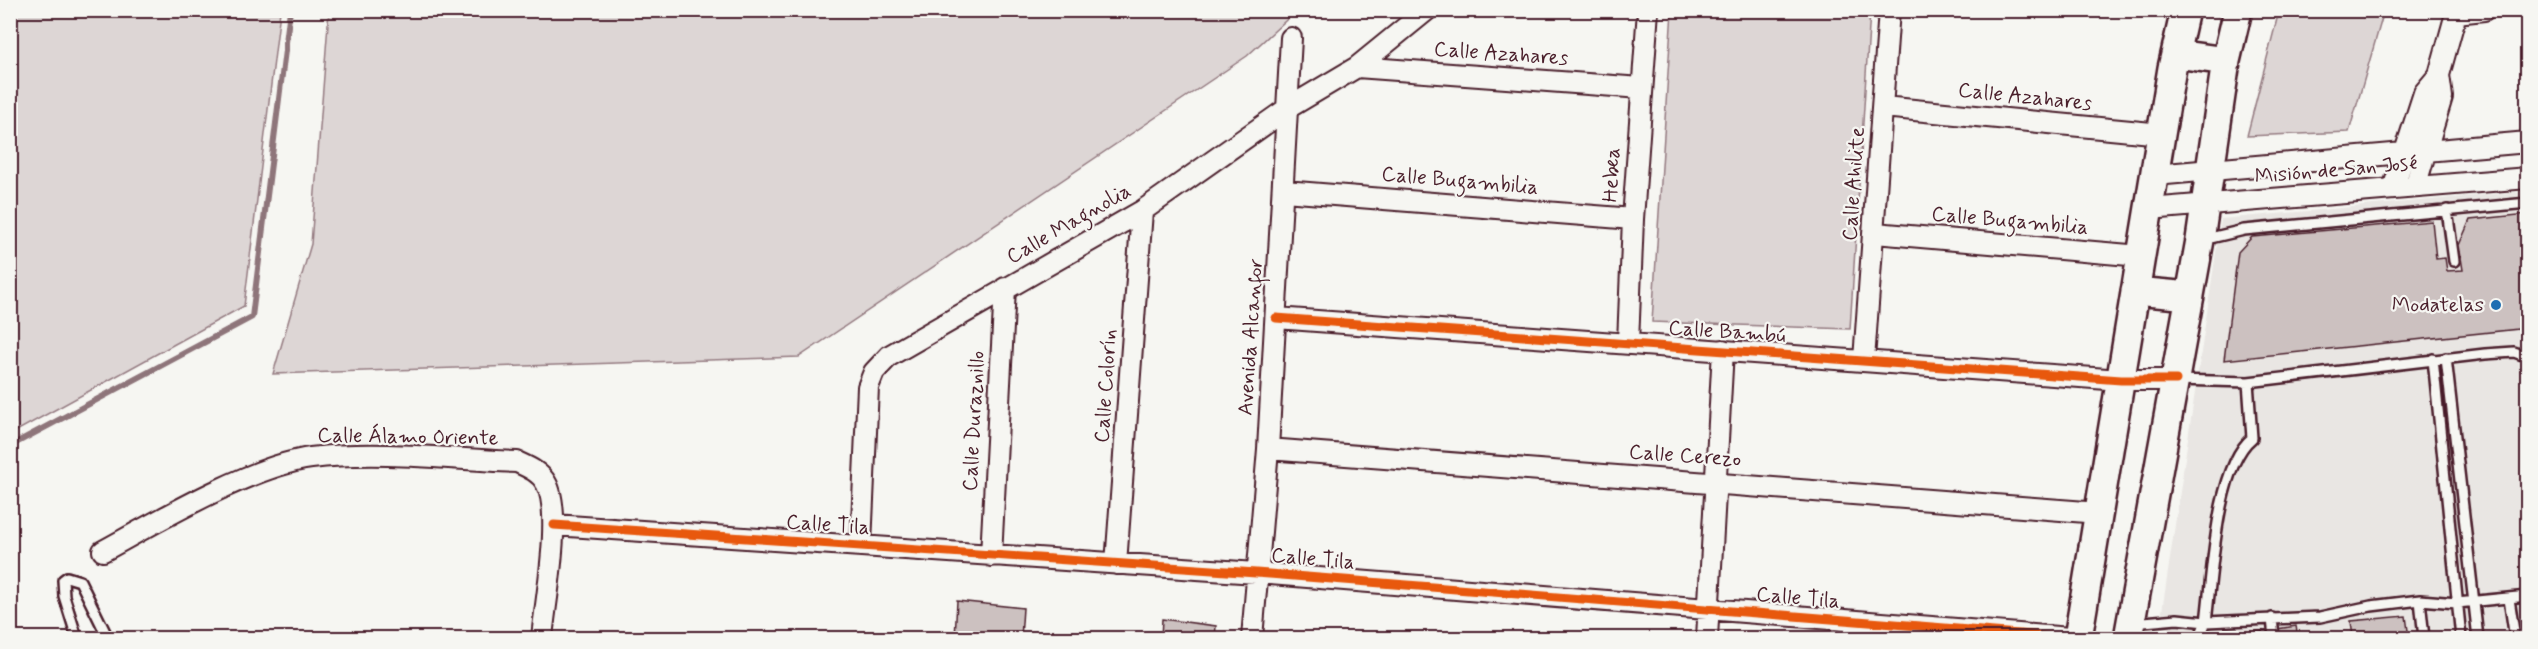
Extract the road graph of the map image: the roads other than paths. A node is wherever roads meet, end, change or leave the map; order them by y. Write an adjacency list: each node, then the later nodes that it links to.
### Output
1 (1427, 10): 11 (street, Calle Magnolia)
2 (1648, 10): 13 (street, Hebea)
3 (1889, 10): 14 (street, Calle Ahilite)
4 (2185, 10): 9 (street)
5 (2238, 10): 10 (street)
6 (2484, 10): 7 (street)
7 (2457, 12): 12 (street)
8 (1291, 38): 15 (street, Avenida Alcanfor)
9 (2176, 54): 10 (street); 16 (street)
10 (2226, 61): 20 (street)
11 (1357, 67): 13 (street, Calle Azahares); 15 (street, Calle Magnolia)
12 (2439, 75): 18 (street); 19 (street)
13 (1641, 88): 31 (street, Hebea)
14 (1883, 107): 16 (street, Calle Azahares); 32 (street, Calle Ahilite)
15 (1288, 108): 25 (street, Avenida Alcanfor); 30 (street, Calle Magnolia)
16 (2162, 134): 21 (street)
17 (2528, 142): 18 (street, Misión de San José)
18 (2426, 151): 19 (street, Misión de San José); 23 (street)
19 (2405, 152): 20 (street, Misión de San José); 24 (street)
20 (2210, 172): 21 (street, Misión de San José); 27 (street)
21 (2155, 175): 28 (street)
22 (2528, 178): 23 (street, Misión de San José)
23 (2415, 187): 24 (street, Misión de San José)
24 (2393, 189): 27 (street, Misión de San José)
25 (1284, 191): 31 (street, Calle Bugambilia); 39 (street, Avenida Alcanfor)
26 (2528, 204): 29 (lane)
27 (2205, 205): 28 (street, Misión de San José); 33 (street)
28 (2149, 209): 34 (street)
29 (2447, 210): 33 (lane); 35 (lane)
30 (1142, 211): 36 (street, Calle Magnolia); 56 (street, Calle Colorín)
31 (1633, 219): 40 (street, Hebea)
32 (1875, 233): 34 (street, Calle Bugambilia); 45 (street, Calle Ahilite)
33 (2200, 240): 38 (street)
34 (2141, 256): 37 (street)
35 (2454, 261)
36 (1005, 288): 53 (street, Calle Magnolia); 55 (street, Calle Duraznillo)
37 (2136, 291): 38 (street); 46 (street)
38 (2190, 296): 47 (street)
39 (1276, 318): 40 (street, Calle Bambú); 49 (street, Avenida Alcanfor)
40 (1628, 343): 41 (street, Calle Bambú)
41 (1723, 350): 45 (street, Calle Bambú); 50 (street)
42 (2528, 357): 43 (lane)
43 (2446, 358): 44 (lane); 61 (lane)
44 (2433, 359): 48 (lane); 62 (lane)
45 (1864, 360): 46 (street, Calle Bambú)
46 (2121, 380): 47 (street, Calle Bambú); 51 (street)
47 (2176, 380): 48 (lane); 66 (street)
48 (2248, 382): 65 (lane)
49 (1268, 449): 50 (street, Calle Cerezo); 57 (street, Avenida Alcanfor)
50 (1717, 482): 51 (street, Calle Cerezo); 63 (street)
51 (2099, 513): 73 (street)
52 (554, 525): 53 (street, Calle Tila); 54 (street, Calle Álamo Oriente); 69 (street)
53 (861, 545): 55 (street, Calle Tila)
54 (103, 551)
55 (991, 556): 56 (street, Calle Tila)
56 (1116, 564): 57 (street, Calle Tila)
57 (1256, 573): 63 (street, Calle Tila); 70 (street, Avenida Alcanfor)
58 (2528, 596): 59 (lane)
59 (2510, 599): 61 (lane); 79 (lane)
60 (2420, 600): 62 (lane); 64 (lane); 76 (lane)
61 (2474, 602): 62 (lane); 78 (lane)
62 (2457, 603): 77 (lane)
63 (1710, 608): 71 (street); 72 (street, Calle Tila)
64 (2272, 618): 65 (lane); 75 (lane)
65 (2206, 622): 66 (lane); 74 (lane)
66 (2129, 631)
67 (76, 639): 68 (lane)
68 (108, 639)
69 (542, 639)
70 (1252, 639)
71 (1707, 639)
72 (2070, 639)
73 (2078, 639)
74 (2199, 639)
75 (2274, 639)
76 (2424, 639)
77 (2461, 639)
78 (2478, 639)
79 (2515, 639)

